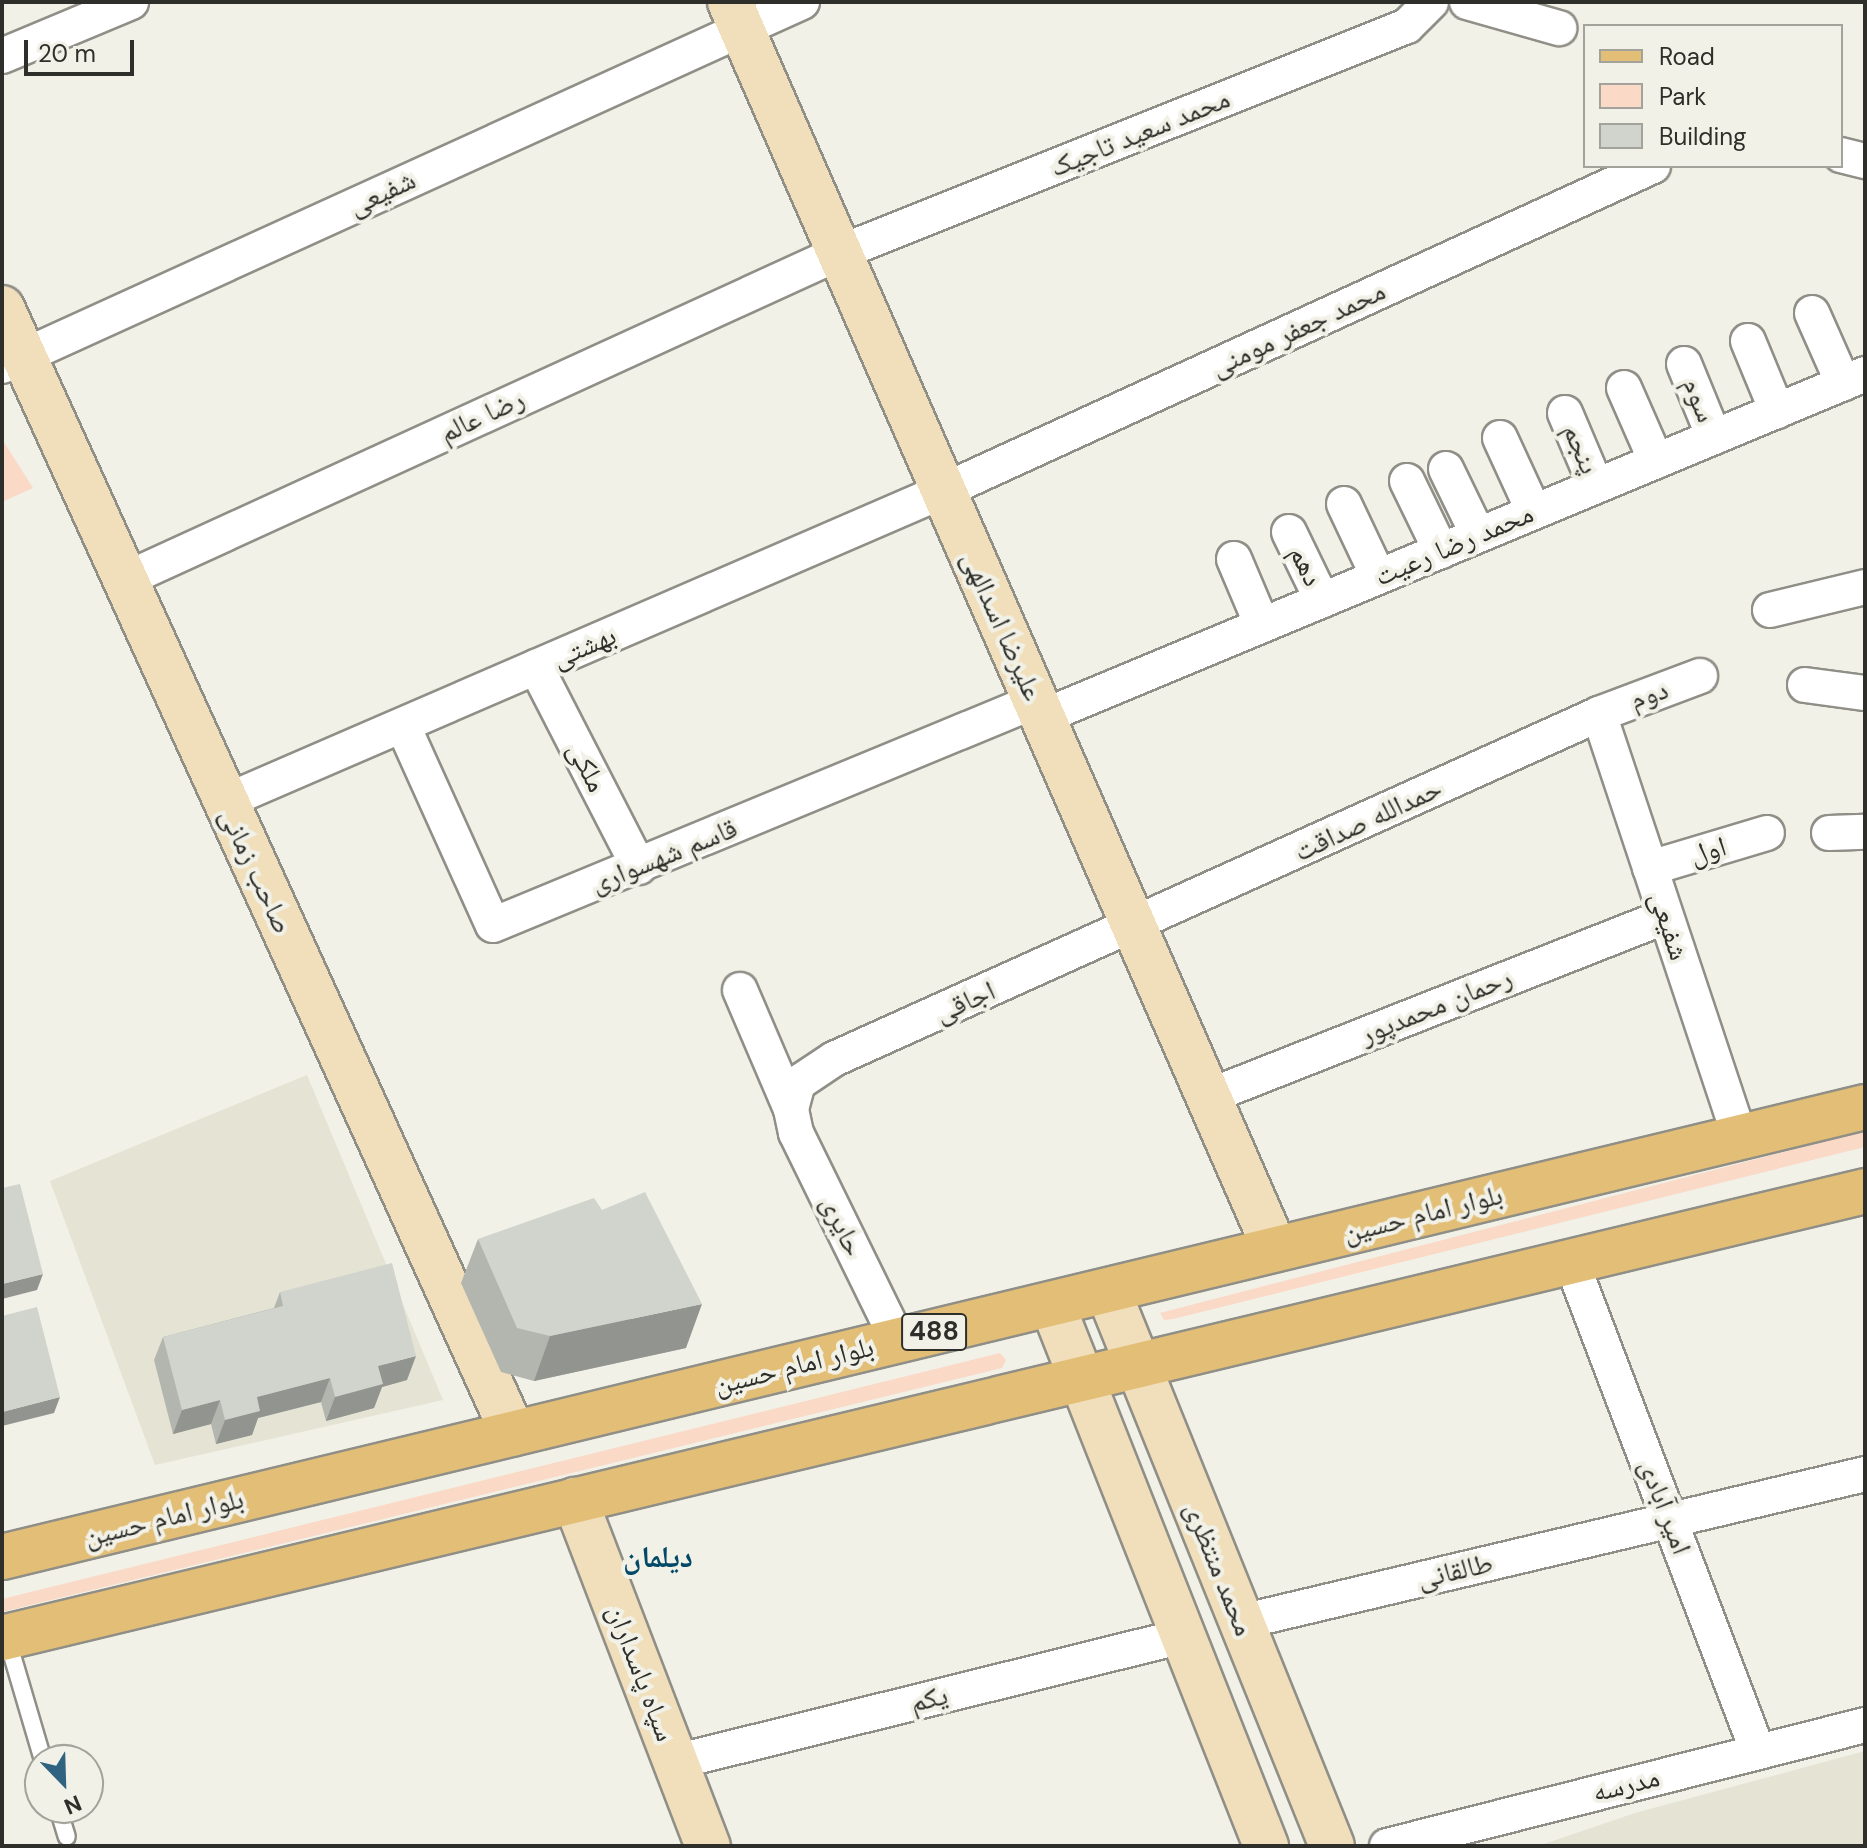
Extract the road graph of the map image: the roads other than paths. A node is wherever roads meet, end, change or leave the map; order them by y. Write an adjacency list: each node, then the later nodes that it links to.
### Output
1 (131, 2): 7 (street)
2 (802, 2): 5 (street, شفیعی)
3 (1431, 2): 11 (street, محمد سعید تاجیک)
4 (1467, 2): 6 (street)
5 (735, 15): 11 (street, علیرضا اسدالهی); 15 (street, شفیعی)
6 (1559, 28)
7 (2, 56)
8 (1843, 156): 9 (street)
9 (1865, 161)
10 (1649, 168): 27 (street, محمد جعفر مومنی)
11 (841, 252): 27 (street, علیرضا اسدالهی); 35 (street, رضا عالم)
12 (2, 308): 15 (street, صاحب زمانی)
13 (1812, 313): 17 (street)
14 (1748, 341): 19 (street)
15 (12, 361): 35 (street, صاحب زمانی)
16 (1684, 364): 21 (street, سوم)
17 (1854, 379): 19 (street, محمد رضا رعیت)
18 (1624, 388): 23 (street)
19 (1777, 411): 21 (street, محمد رضا رعیت)
20 (1565, 413): 26 (street, پنجم)
21 (1714, 437): 23 (street, محمد رضا رعیت)
22 (1500, 438): 29 (street)
23 (1656, 461): 26 (street, محمد رضا رعیت)
24 (1446, 469): 31 (street)
25 (1407, 481): 32 (street)
26 (1596, 486): 29 (street, محمد رضا رعیت)
27 (943, 491): 40 (street, بهشتی); 44 (street, علیرضا اسدالهی)
28 (1344, 504): 34 (street)
29 (1534, 512): 31 (street, محمد رضا رعیت)
30 (1289, 532): 37 (street, دهم)
31 (1478, 535): 32 (street, محمد رضا رعیت)
32 (1441, 551): 34 (street, محمد رضا رعیت)
33 (1234, 559): 39 (street)
34 (1378, 576): 37 (street, محمد رضا رعیت)
35 (124, 580): 47 (street, صاحب زمانی)
36 (1865, 587): 38 (street)
37 (1322, 600): 39 (street, محمد رضا رعیت)
38 (1770, 610)
39 (1262, 625): 44 (street, محمد رضا رعیت)
40 (536, 667): 46 (street, بهشتی); 51 (street, ملکی)
41 (1700, 676): 45 (street, دوم)
42 (1805, 685): 43 (street)
43 (1865, 693)
44 (1039, 709): 51 (street, قاسم شهسواری); 54 (street, علیرضا اسدالهی)
45 (1599, 714): 52 (street, شفیعی); 54 (street, حمدالله صداقت)
46 (403, 726): 47 (street, بهشتی); 51 (street, قاسم شهسواری)
47 (224, 802): 68 (street, صاحب زمانی)
48 (1865, 832): 50 (street)
49 (1767, 833): 52 (street, اول)
50 (1829, 833)
51 (639, 867)
52 (1650, 868): 53 (street, شفیعی)
53 (1666, 916): 57 (street, رحمان محمدپور); 59 (street, شفیعی)
54 (1137, 926): 56 (street, اجاقی); 57 (street, علیرضا اسدالهی)
55 (740, 990): 56 (street, حایری)
56 (794, 1096): 65 (street, حایری)
57 (1207, 1097): 61 (street, علیرضا اسدالهی)
58 (1865, 1107): 59 (main road, بلوار امام حسین / 488)
59 (1740, 1137): 61 (main road, بلوار امام حسین / 488)
60 (1865, 1191): 62 (main road)
61 (1275, 1249): 63 (main road, بلوار امام حسین / 488)
62 (1571, 1261): 66 (main road); 73 (street, امیر آبادی)
63 (1108, 1291): 64 (main road, بلوار امام حسین / 488); 66 (street, محمد منتظری)
64 (1052, 1304): 65 (main road, بلوار امام حسین / 488); 67 (street, محمد منتظری)
65 (898, 1341): 68 (main road, بلوار امام حسین / 488)
66 (1135, 1366): 67 (main road); 71 (street, محمد منتظری)
67 (1081, 1379): 70 (main road); 72 (street, محمد منتظری)
68 (513, 1433): 74 (main road, بلوار امام حسین / 488)
69 (1865, 1474): 73 (street, طالقانی)
70 (575, 1500): 77 (main road); 81 (street, سپاه پاسداران)
71 (1192, 1503): 72 (street); 75 (street, محمد منتظری)
72 (1137, 1519): 76 (street, محمد منتظری)
73 (1670, 1520): 75 (street, طالقانی); 80 (street, امیر آبادی)
74 (2, 1557)
75 (1241, 1622): 86 (street, محمد منتظری)
76 (1183, 1636): 81 (street, یکم); 85 (street, محمد منتظری)
77 (4, 1637): 79 (lane)
78 (1865, 1725): 80 (street, مدرسه)
79 (38, 1744)
80 (1758, 1752): 87 (street, مدرسه)
81 (675, 1762): 84 (street, سپاه پاسداران)
82 (63, 1824): 83 (lane)
83 (67, 1837)
84 (708, 1846)
85 (1266, 1846)
86 (1332, 1846)
87 (1387, 1846)

